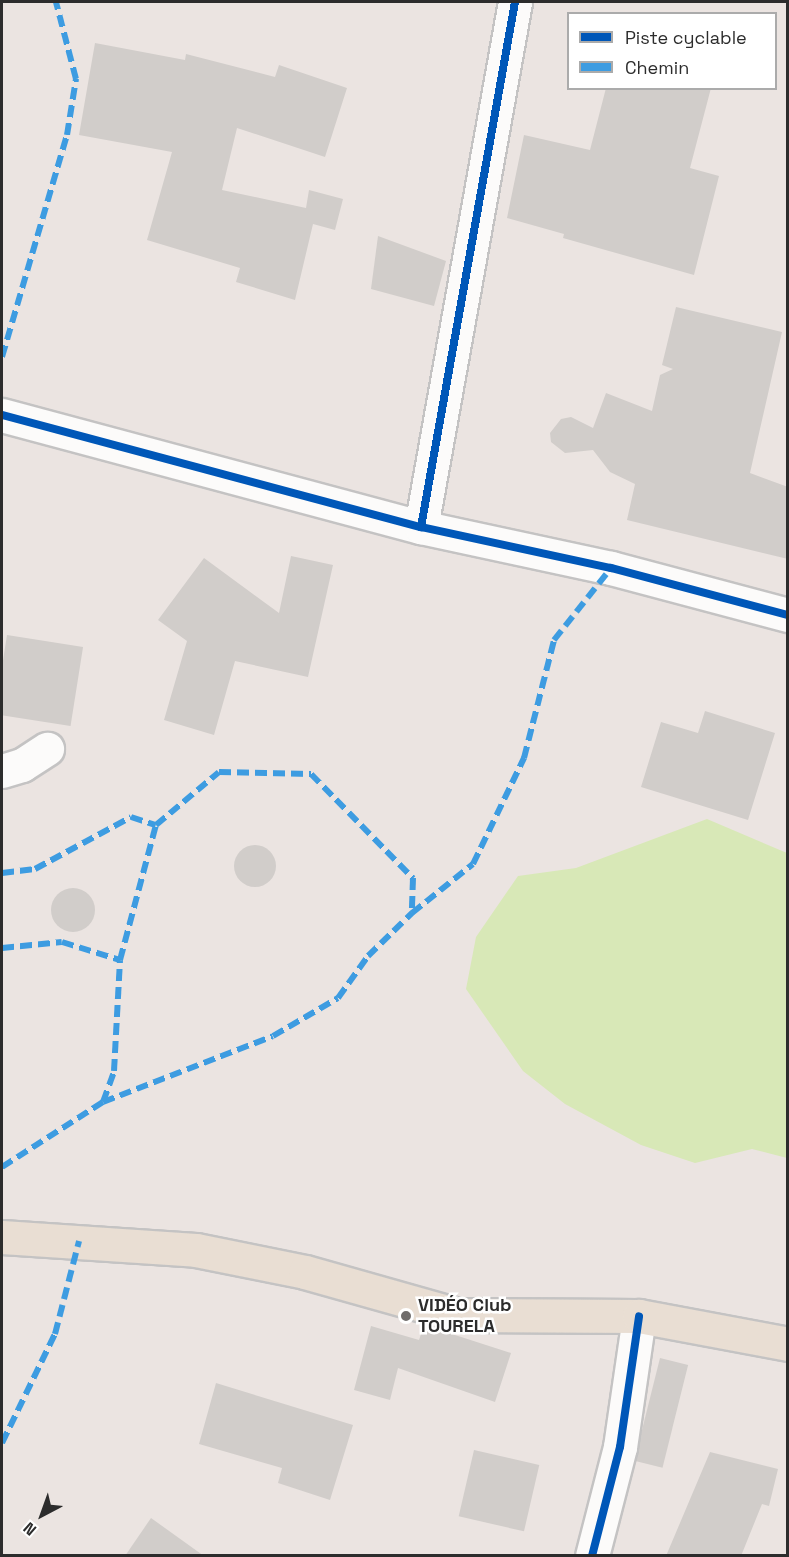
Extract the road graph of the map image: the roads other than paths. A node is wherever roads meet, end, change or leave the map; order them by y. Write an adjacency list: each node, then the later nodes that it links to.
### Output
1 (515, 2): 3 (street)
2 (2, 415): 3 (street)
3 (420, 527): 4 (street)
4 (788, 615)
5 (47, 749): 6 (street)
6 (2, 771)
7 (2, 1237): 8 (main road)
8 (639, 1316): 9 (main road); 10 (street)
9 (788, 1344)
10 (592, 1556)

